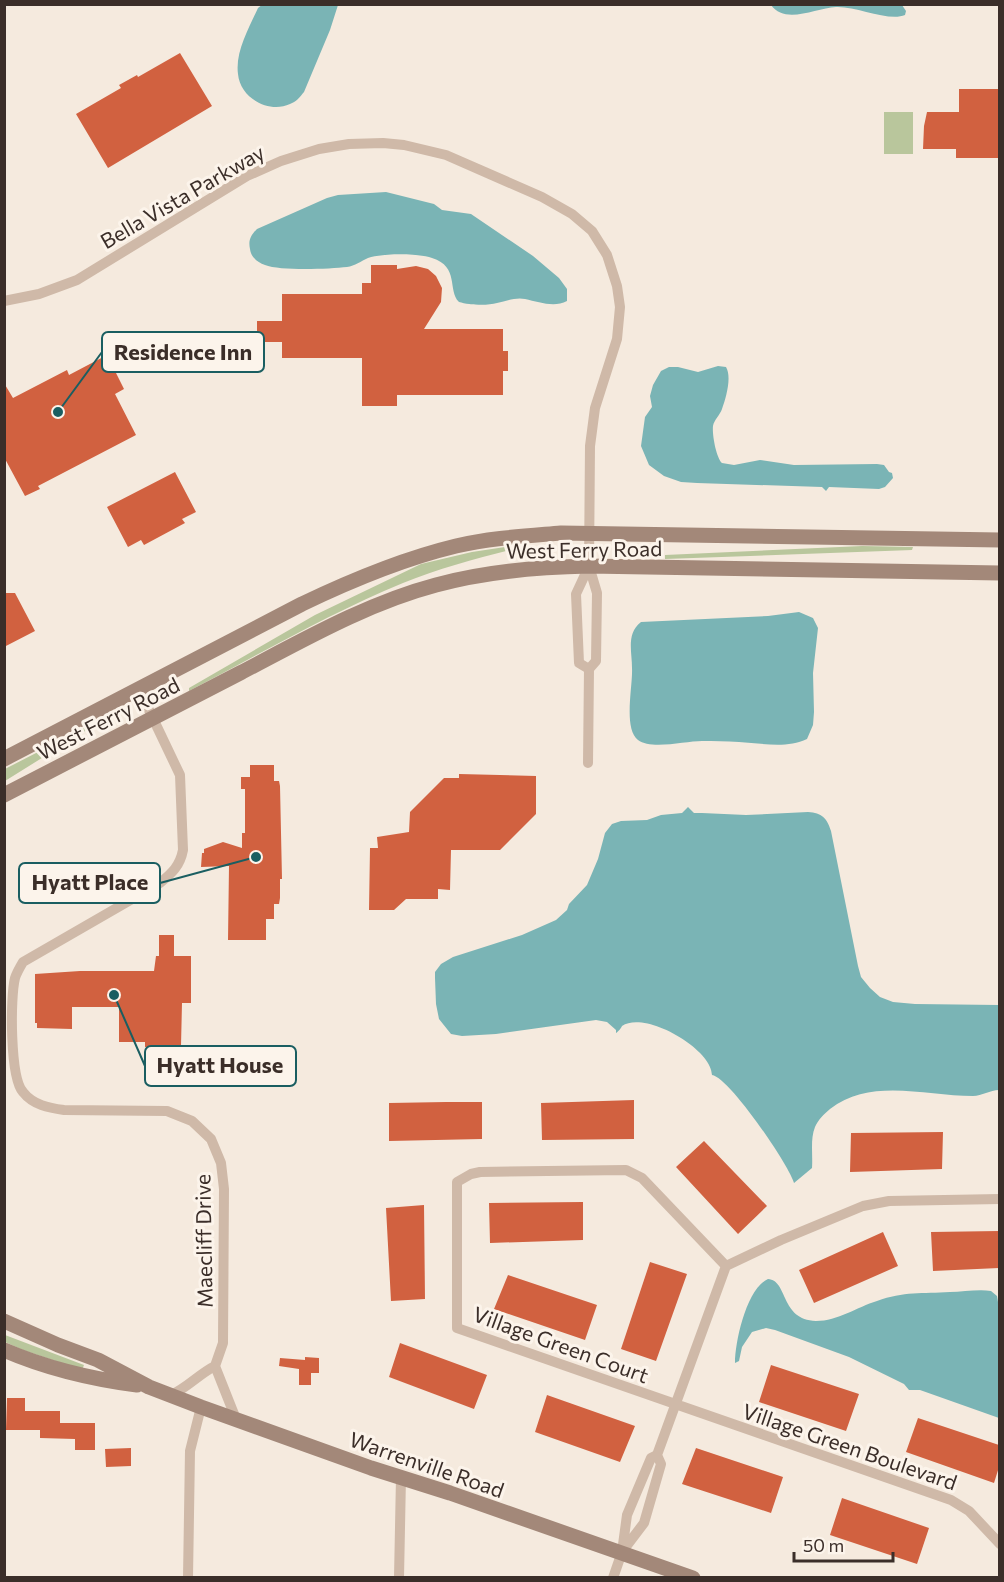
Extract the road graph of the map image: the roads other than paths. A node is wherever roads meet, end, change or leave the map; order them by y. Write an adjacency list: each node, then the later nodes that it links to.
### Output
1 (4, 301): 2 (street, Bella Vista Parkway)
2 (590, 533): 3 (main road, West Ferry Road); 4 (street, Bella Vista Parkway); 7 (main road, West Ferry Road)
3 (999, 540)
4 (589, 566): 5 (main road, West Ferry Road); 6 (street); 6 (street); 8 (main road, West Ferry Road)
5 (999, 573)
6 (589, 669): 10 (street)
7 (139, 689): 8 (street, Maecliff Drive); 9 (main road, West Ferry Road)
8 (154, 718): 11 (main road, West Ferry Road); 16 (street, Maecliff Drive)
9 (4, 759)
10 (588, 763)
11 (4, 795)
12 (999, 1199): 13 (street)
13 (726, 1266): 19 (street); 19 (street, Village Green Court)
14 (4, 1321): 17 (main road, Warrenville Road)
15 (5, 1351): 17 (main road, Warrenville Road)
16 (215, 1366): 18 (street); 21 (street)
17 (149, 1387): 18 (main road, Warrenville Road)
18 (171, 1395): 20 (main road, Warrenville Road)
19 (675, 1405): 22 (street); 24 (street, Village Green Boulevard)
20 (201, 1407): 21 (main road, Warrenville Road); 26 (street)
21 (236, 1419): 23 (main road, Warrenville Road)
22 (657, 1455): 25 (street); 25 (street)
23 (400, 1477): 25 (main road, Warrenville Road); 27 (street)
24 (999, 1544)
25 (622, 1552): 28 (street); 29 (main road, Warrenville Road)
26 (188, 1578)
27 (399, 1578)
28 (613, 1578)
29 (693, 1578)

